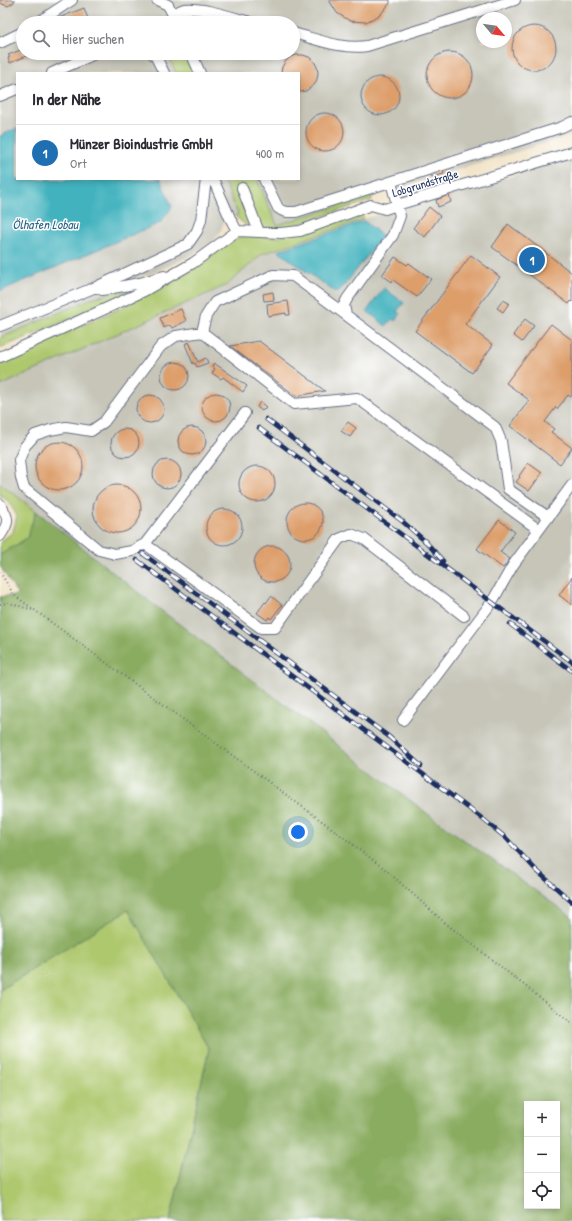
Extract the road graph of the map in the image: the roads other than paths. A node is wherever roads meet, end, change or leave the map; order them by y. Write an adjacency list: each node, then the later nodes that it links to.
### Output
1 (72, 0): 4 (lane)
2 (157, 0): 5 (lane)
3 (515, 0): 9 (lane)
4 (48, 16)
5 (174, 16)
6 (178, 16): 7 (lane)
7 (226, 16)
8 (16, 35): 10 (lane)
9 (300, 35)
10 (0, 43)
11 (81, 60): 14 (lane)
12 (158, 60): 15 (lane)
13 (194, 60): 16 (lane)
14 (54, 72)
15 (164, 72)
16 (200, 72)
17 (16, 88): 18 (lane)
18 (0, 96)
19 (572, 122): 24 (lane)
20 (572, 152): 26 (lane, Lobgrundstraße)
21 (206, 180): 30 (lane)
22 (213, 180): 27 (lane)
23 (264, 180): 24 (lane)
24 (391, 182): 26 (lane)
25 (242, 188): 28 (lane)
26 (397, 205): 28 (lane, Lobgrundstraße); 31 (lane)
27 (238, 231): 28 (lane, Lobgrundstraße); 29 (lane)
28 (259, 232)
29 (170, 277): 30 (lane); 34 (lane)
30 (96, 287): 32 (lane)
31 (346, 315): 33 (lane); 38 (lane)
32 (0, 326)
33 (202, 332): 39 (lane); 41 (lane)
34 (0, 357)
35 (245, 413): 41 (lane)
36 (572, 484): 38 (lane)
37 (0, 504): 40 (lane)
38 (548, 517): 39 (lane)
39 (539, 530): 43 (lane)
40 (0, 536)
41 (145, 544): 42 (lane)
42 (464, 616)
43 (403, 720)

